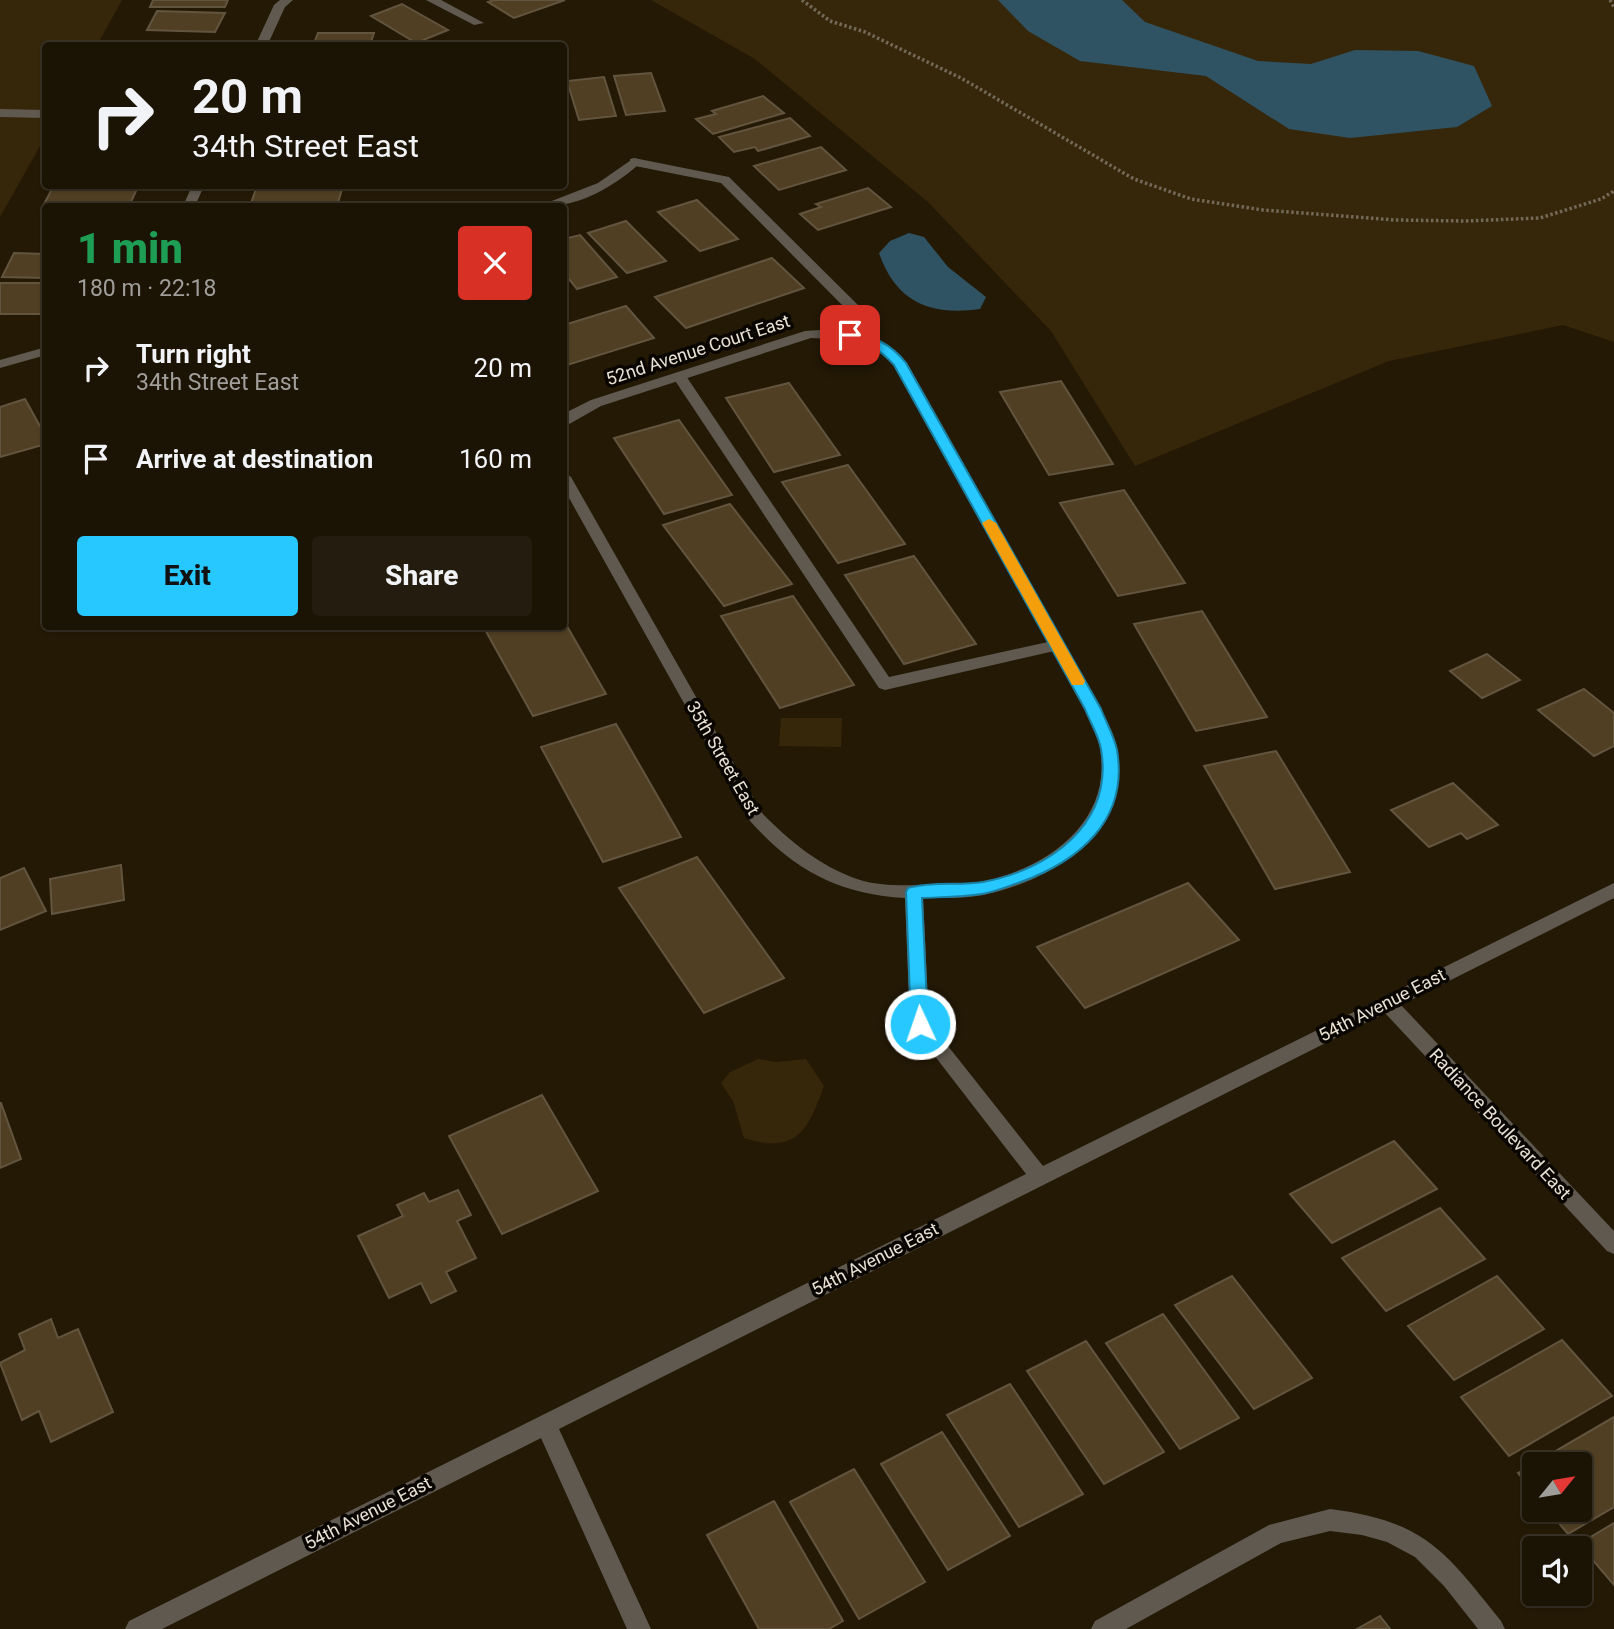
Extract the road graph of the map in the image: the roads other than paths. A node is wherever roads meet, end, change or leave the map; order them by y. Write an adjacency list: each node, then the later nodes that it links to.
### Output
1 (287, 0): 4 (street)
2 (432, 0): 3 (street)
3 (478, 23)
4 (263, 42)
5 (0, 113): 6 (street)
6 (42, 114)
7 (556, 203): 8 (street)
8 (850, 335): 11 (street, 52nd Avenue Court East); 14 (street, 52nd Avenue Court East)
9 (42, 352): 10 (street)
10 (0, 364)
11 (679, 376): 12 (street, 52nd Avenue Court East); 14 (street)
12 (567, 420)
13 (567, 482): 16 (street, 35th Street East)
14 (1057, 645): 16 (street, 35th Street East)
15 (1614, 890): 17 (street, 54th Avenue East)
16 (914, 892): 18 (street)
17 (1387, 1003): 18 (street, 54th Avenue East); 19 (street, Radiance Boulevard East)
18 (1040, 1177): 20 (street, 54th Avenue East)
19 (1614, 1245)
20 (546, 1424): 21 (street, 54th Avenue East); 22 (street)
21 (137, 1629)
22 (639, 1629)
23 (1104, 1629): 24 (street)
24 (1493, 1629)

